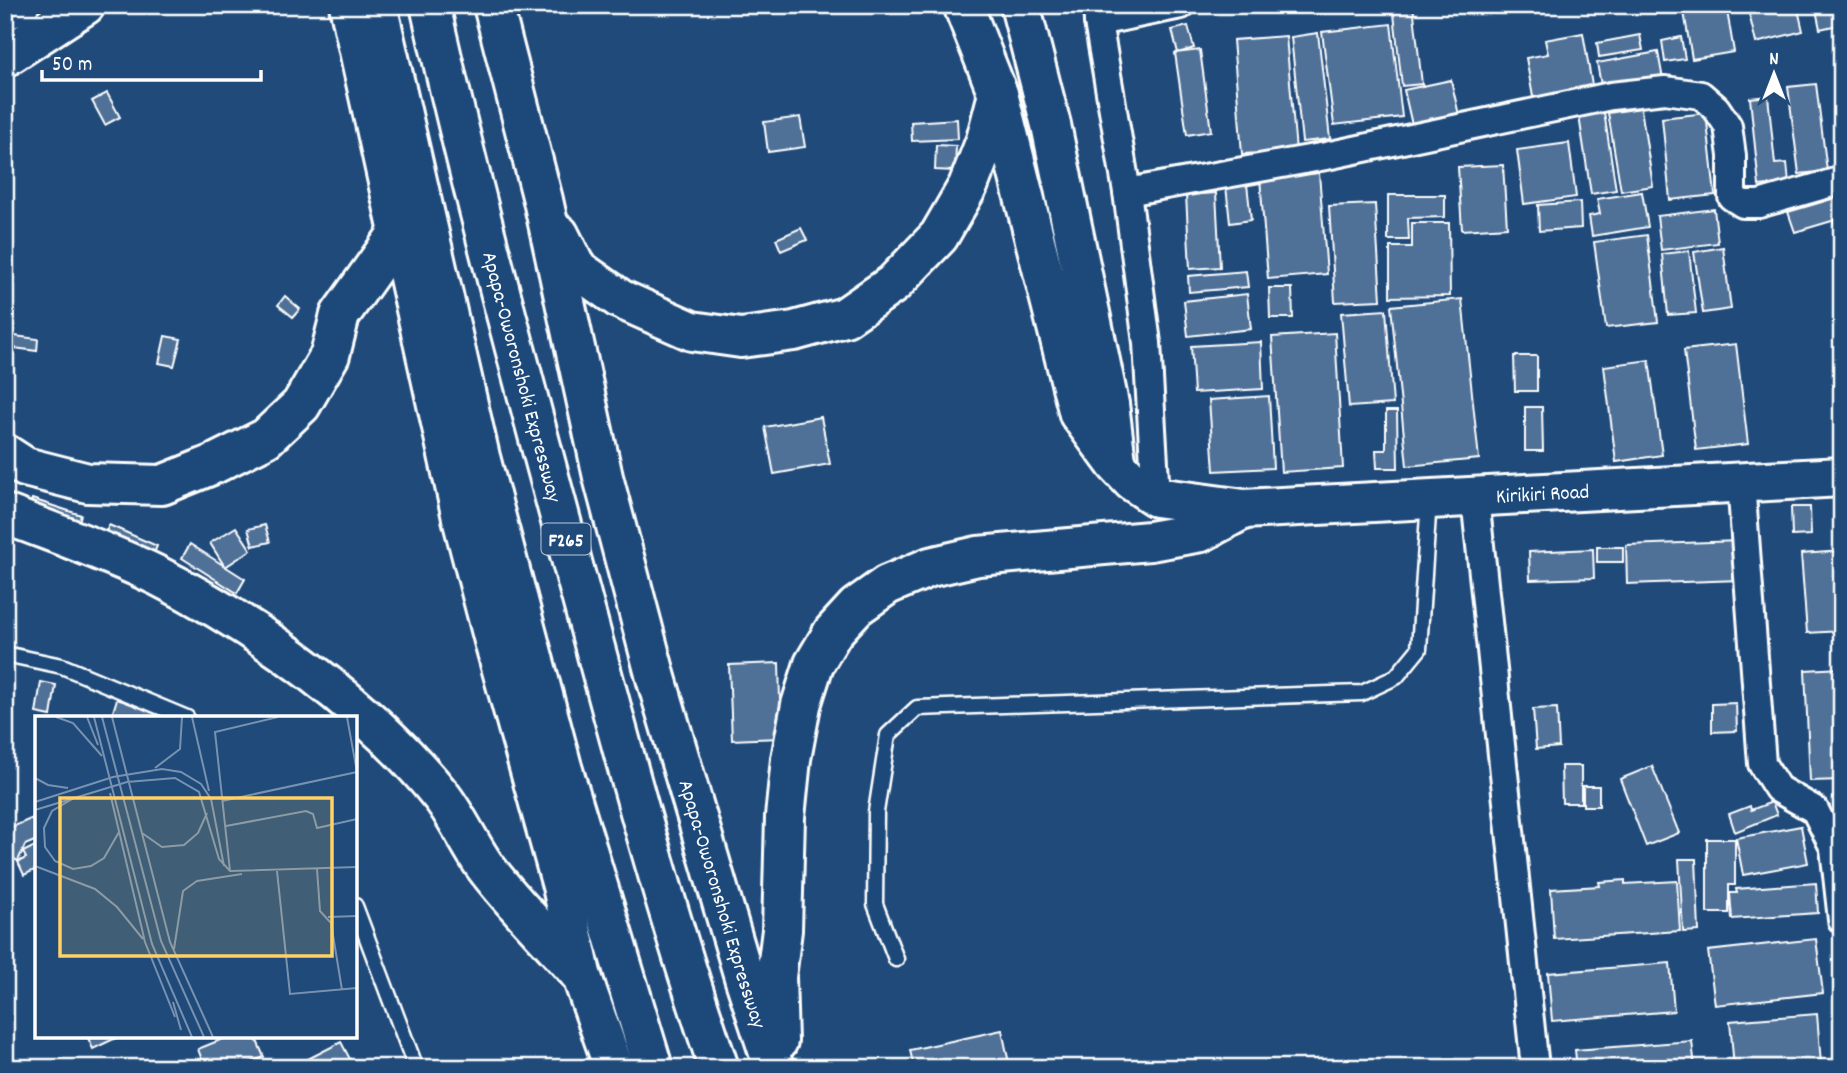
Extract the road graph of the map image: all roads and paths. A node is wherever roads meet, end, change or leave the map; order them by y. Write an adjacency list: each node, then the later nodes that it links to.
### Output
1 (19, 5): 10 (main road)
2 (85, 5): 12 (main road)
3 (349, 5): 17 (main road)
4 (377, 5): 37 (main road)
5 (430, 5): 38 (main road, Apapa-Oworonshoki Expressway / F265)
6 (493, 5): 16 (main road, Apapa-Oworonshoki Expressway)
7 (964, 5): 13 (main road)
8 (1181, 5): 11 (street)
9 (1021, 7): 19 (main road)
10 (5, 10)
11 (1097, 14): 15 (street)
12 (5, 57)
13 (998, 94): 16 (main road); 19 (main road)
14 (1842, 180): 15 (street)
15 (1127, 192): 22 (street)
16 (543, 200): 39 (main road, Apapa-Oworonshoki Expressway)
17 (400, 231): 18 (main road); 34 (main road)
18 (5, 454)
19 (1116, 464): 22 (main road)
20 (1842, 477): 21 (main road, Kirikiri Road)
21 (1741, 482): 23 (main road, Kirikiri Road); 30 (street)
22 (1156, 497): 25 (main road)
23 (1475, 498): 24 (main road, Kirikiri Road); 41 (street)
24 (1429, 500): 25 (main road, Kirikiri Road); 33 (lane)
25 (1244, 509): 40 (main road)
26 (5, 514): 34 (main road)
27 (5, 654): 28 (lane)
28 (182, 716)
29 (1842, 809): 30 (street)
30 (1815, 810): 32 (street)
31 (357, 911): 35 (lane)
32 (1842, 920)
33 (896, 959)
34 (581, 974): 36 (main road)
35 (416, 1068)
36 (614, 1068)
37 (653, 1068)
38 (719, 1068)
39 (774, 1068)
40 (780, 1068)
41 (1535, 1068)

